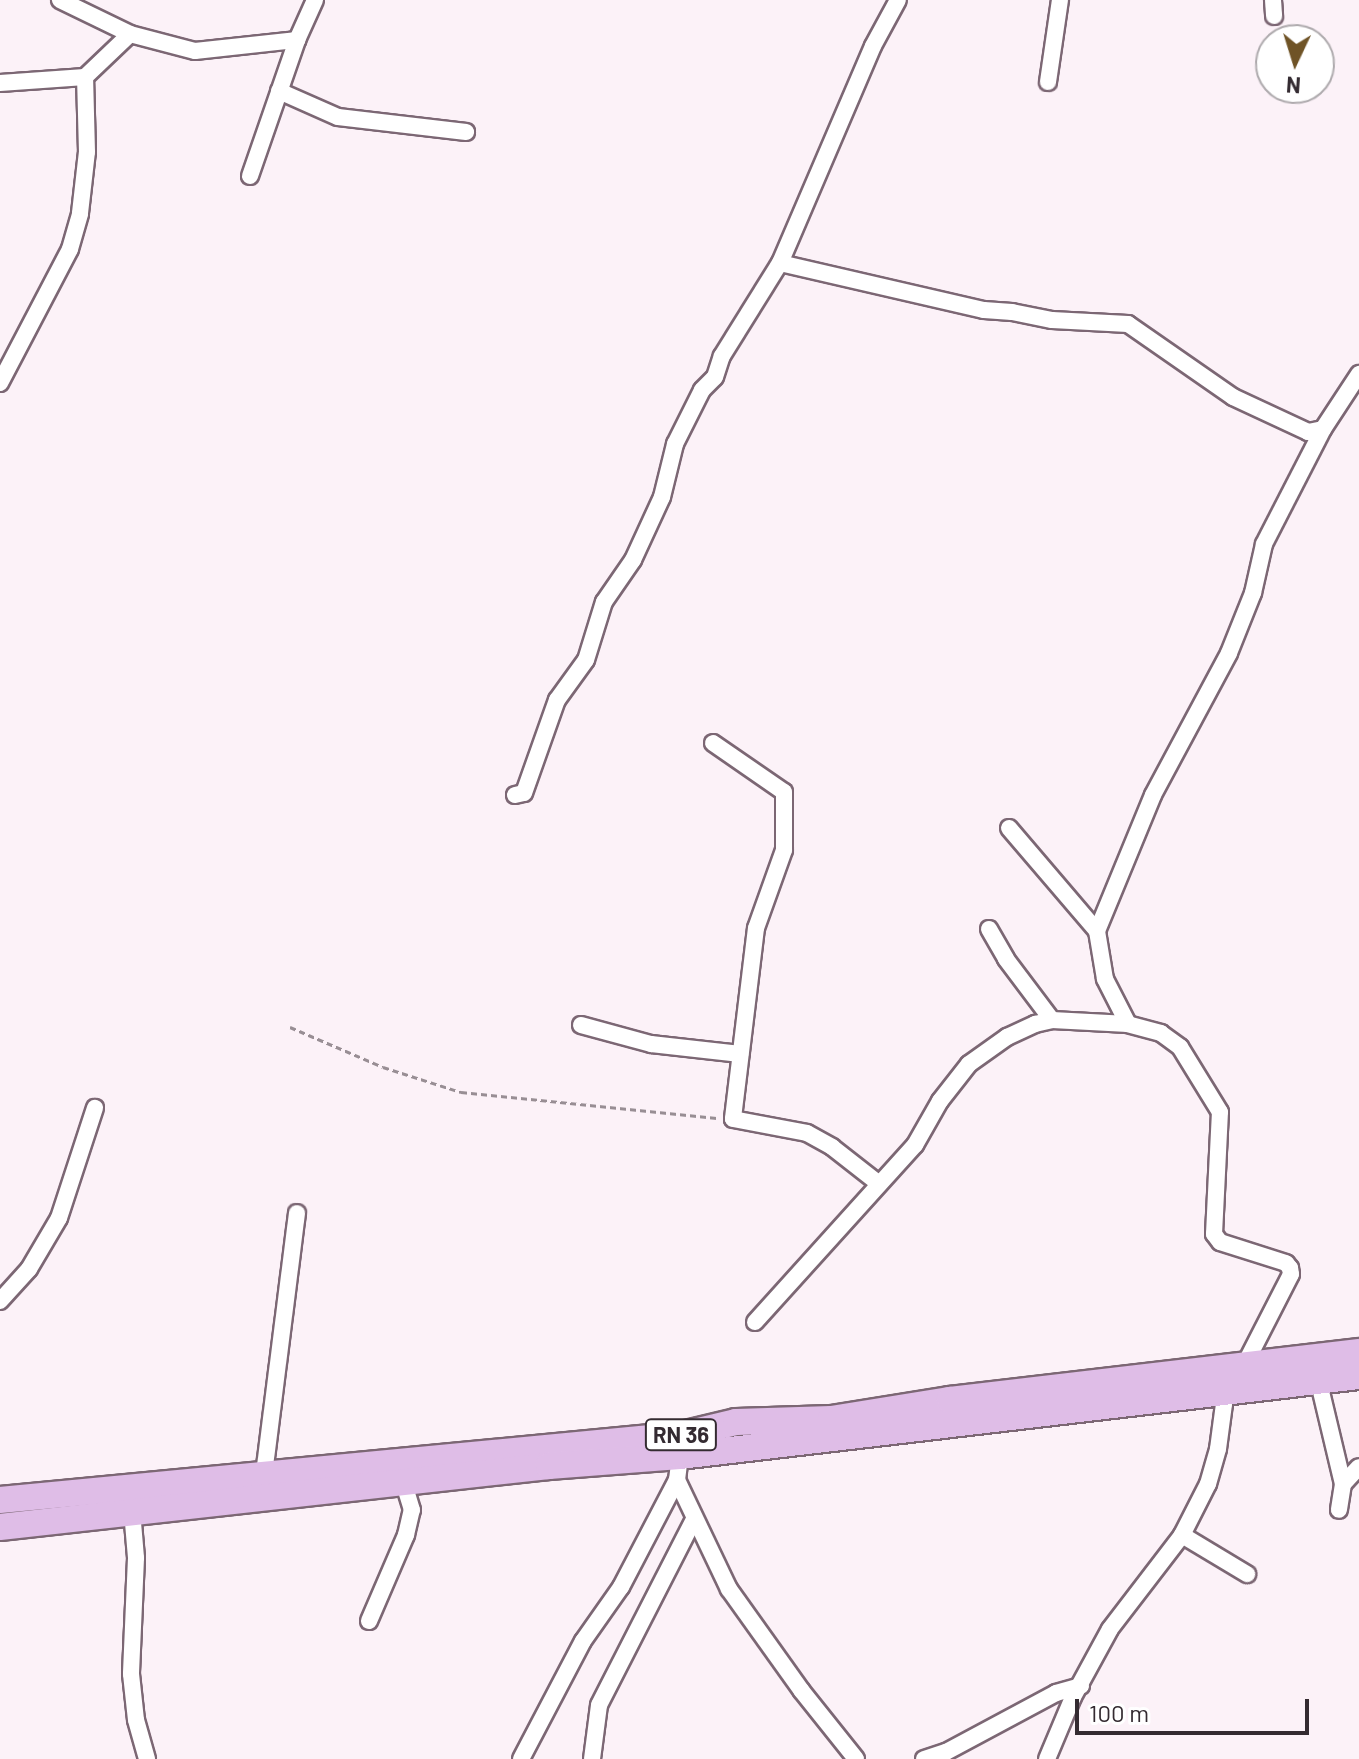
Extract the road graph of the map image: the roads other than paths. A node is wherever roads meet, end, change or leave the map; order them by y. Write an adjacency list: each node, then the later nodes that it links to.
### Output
1 (60, 0): 5 (street)
2 (315, 0): 6 (street)
3 (898, 0): 13 (street)
4 (1060, 0): 8 (street)
5 (130, 34): 6 (street); 7 (street)
6 (297, 40): 10 (street)
7 (85, 77): 9 (street); 15 (street)
8 (1048, 82)
9 (0, 83)
10 (279, 91): 11 (street); 12 (street)
11 (466, 132)
12 (250, 176)
13 (780, 263): 16 (street); 18 (street)
14 (1359, 374): 16 (street)
15 (0, 383)
16 (1323, 429): 21 (street)
17 (713, 743): 25 (street)
18 (515, 795)
19 (1009, 828): 21 (street)
20 (989, 929): 22 (street)
21 (1097, 931): 23 (street)
22 (1052, 1020): 23 (street); 27 (street)
23 (1128, 1024): 32 (street)
24 (581, 1025): 25 (street)
25 (740, 1054): 27 (street)
26 (95, 1108): 29 (street)
27 (878, 1183): 30 (street)
28 (297, 1213): 38 (street)
29 (0, 1301)
30 (755, 1322)
31 (1359, 1352): 32 (main road, RN 36)
32 (1244, 1366): 38 (main road, RN 36)
33 (1359, 1376): 34 (main road, RN 36)
34 (1318, 1379): 35 (main road, RN 36); 40 (street)
35 (1219, 1390): 37 (main road, RN 36); 46 (street)
36 (1359, 1467): 40 (street)
37 (679, 1468): 39 (main road, RN 36); 44 (street); 51 (street)
38 (264, 1474): 41 (main road, RN 36)
39 (404, 1484): 43 (main road, RN 36); 48 (street)
40 (1343, 1484): 42 (street)
41 (0, 1500)
42 (1339, 1510)
43 (132, 1511): 45 (main road, RN 36); 50 (street)
44 (694, 1519): 52 (street); 53 (street)
45 (0, 1527)
46 (1182, 1535): 47 (street); 49 (street)
47 (1247, 1574)
48 (369, 1621)
49 (1081, 1686): 54 (street); 55 (street)
50 (147, 1759)
51 (521, 1759)
52 (592, 1759)
53 (856, 1759)
54 (924, 1759)
55 (1047, 1759)

